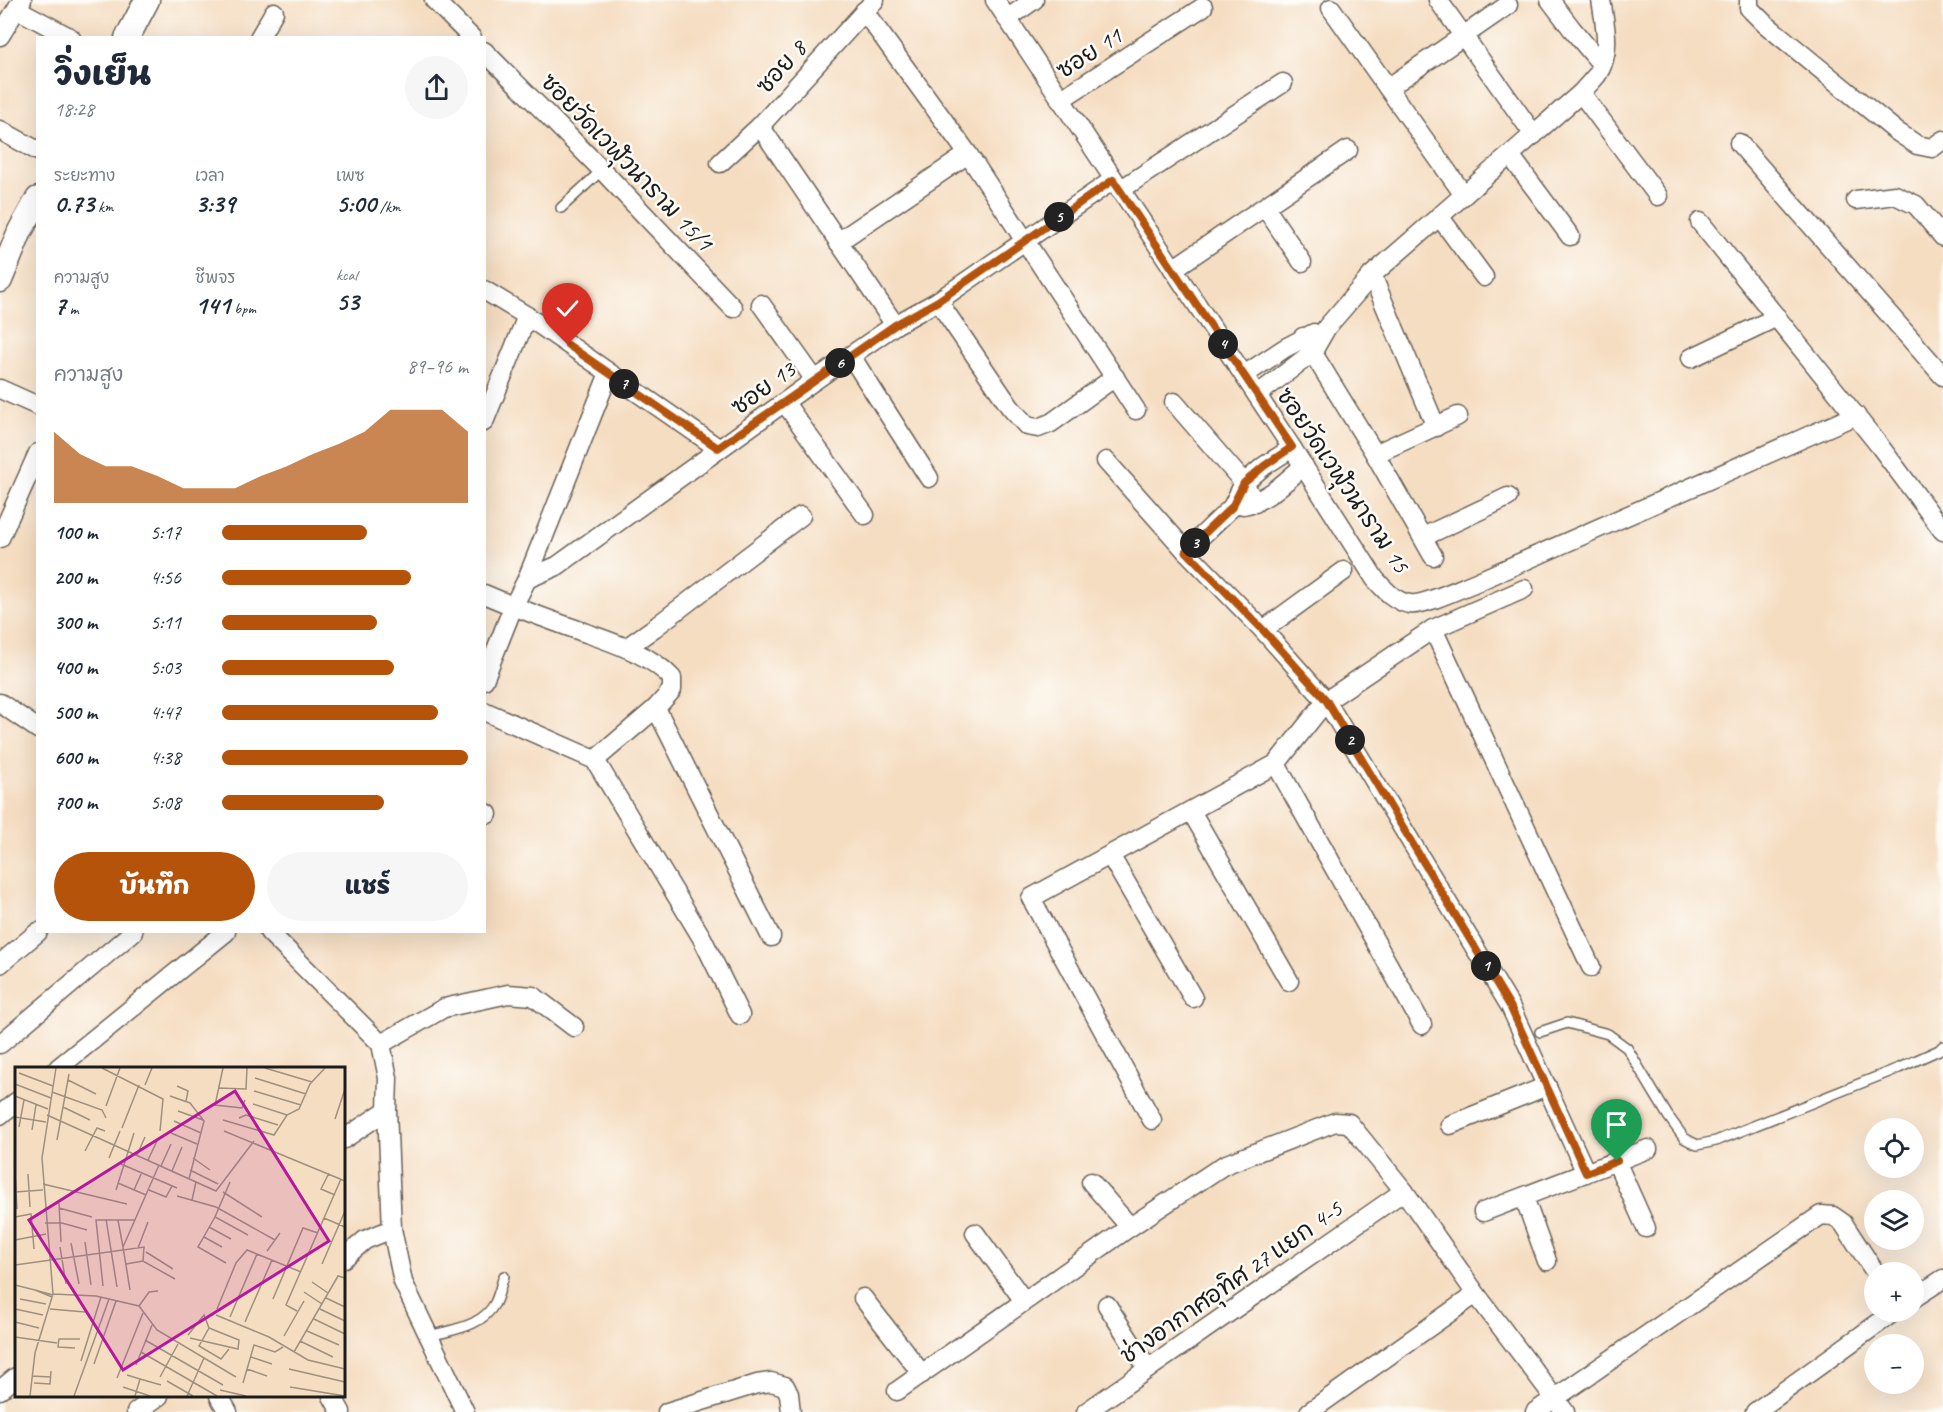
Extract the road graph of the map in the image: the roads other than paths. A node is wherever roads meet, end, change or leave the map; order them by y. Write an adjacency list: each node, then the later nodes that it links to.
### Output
1 (147, 0): 18 (street)
2 (434, 0): 20 (street)
3 (995, 0): 15 (street, ซอยวัดเวฬุวนาราม 15)
4 (1034, 0): 15 (street)
5 (1438, 0): 21 (street)
6 (1550, 0): 23 (street)
7 (1601, 0): 23 (street)
8 (1749, 0): 31 (street)
9 (19, 4): 16 (street); 17 (street)
10 (1508, 4): 21 (street)
11 (869, 5): 28 (street, ซอย 8); 35 (street)
12 (1203, 7): 27 (street, ซอย 11)
13 (1331, 8): 25 (street)
14 (273, 12): 19 (street)
15 (1006, 19): 27 (street, ซอยวัดเวฬุวนาราม 15)
16 (0, 36)
17 (68, 36)
18 (128, 36)
19 (260, 36)
20 (470, 36)
21 (1464, 36): 25 (street); 30 (street)
22 (486, 53): 38 (street, ซอยวัดเวฬุวนาราม 15/1)
23 (1602, 65): 26 (street)
24 (1283, 83): 39 (street, ซอย 13)
25 (1388, 88): 40 (street)
26 (1581, 93): 30 (street); 41 (street)
27 (1060, 100): 39 (street, ซอยวัดเวฬุวนาราม 15)
28 (760, 126): 37 (street, ซอย 8); 51 (street)
29 (0, 130): 33 (street)
30 (1534, 135): 36 (street)
31 (1943, 140)
32 (1739, 143): 69 (street)
33 (36, 150)
34 (1348, 150): 44 (street)
35 (968, 154): 50 (street); 51 (street)
36 (1510, 156): 40 (street); 48 (street)
37 (720, 163)
38 (602, 170): 45 (lane); 60 (street, ซอยวัดเวฬุวนาราม 15/1)
39 (1117, 185): 50 (street, ซอย 13); 53 (street, ซอยวัดเวฬุวนาราม 15)
40 (1464, 195): 46 (street)
41 (1658, 196)
42 (1856, 200): 49 (street)
43 (36, 203): 56 (street)
44 (1265, 207): 52 (street); 53 (street)
45 (561, 208)
46 (1439, 216): 54 (street); 55 (street)
47 (1700, 222): 62 (street)
48 (1570, 236)
49 (1943, 237)
50 (1025, 240): 58 (street, ซอย 13); 70 (street)
51 (838, 242): 63 (street)
52 (1302, 261)
53 (1173, 269): 68 (street, ซอยวัดเวฬุวนาราม 15)
54 (1372, 275): 64 (street); 81 (street)
55 (1484, 277)
56 (0, 280)
57 (486, 291): 61 (street)
58 (938, 301): 63 (street, ซอย 13); 70 (street)
59 (761, 304): 71 (street)
60 (733, 308)
61 (527, 316): 67 (street); 80 (street)
62 (1777, 317): 66 (street); 78 (street)
63 (895, 325): 65 (street, ซอย 13)
64 (1307, 345): 68 (street); 73 (street); 84 (street)
65 (851, 356): 71 (street, ซอย 13); 88 (street)
66 (1691, 358)
67 (609, 373): 83 (street); 101 (street)
68 (1244, 375): 73 (street, ซอยวัดเวฬุวนาราม 15)
69 (1943, 376)
70 (1115, 377): 77 (street)
71 (815, 380): 75 (street, ซอย 13)
72 (0, 389): 76 (street)
73 (1257, 395): 82 (street, ซอยวัดเวฬุวนาราม 15)
74 (1174, 402): 89 (street)
75 (785, 403): 83 (street, ซอย 13); 93 (street)
76 (36, 405)
77 (1136, 410)
78 (1856, 415): 87 (street, ซอยวัดเวฬุวนาราม 15); 95 (street)
79 (1458, 416): 81 (street)
80 (486, 417)
81 (1436, 426): 84 (street)
82 (1292, 447): 87 (street, ซอยวัดเวฬุวนาราม 15); 89 (street)
83 (718, 448): 101 (street, ซอย 13)
84 (1375, 454): 96 (street)
85 (36, 457): 97 (street)
86 (1106, 461): 98 (street)
87 (1304, 466): 91 (street)
88 (930, 478)
89 (1244, 483): 91 (street); 92 (street)
90 (1508, 497): 96 (street)
91 (1255, 503): 92 (street)
92 (1232, 507): 98 (street)
93 (866, 515)
94 (801, 516): 107 (street)
95 (1943, 531)
96 (1423, 537): 99 (street)
97 (0, 538)
98 (1186, 551): 106 (street)
99 (1433, 556)
100 (1344, 571): 106 (street)
101 (527, 579): 104 (street)
102 (1524, 589): 105 (street)
103 (486, 595): 104 (street)
104 (513, 607): 107 (street); 108 (street)
105 (1433, 629): 109 (street); 124 (street)
106 (1263, 630): 109 (street)
107 (626, 648): 111 (street)
108 (486, 675)
109 (1326, 700): 115 (street); 135 (street)
110 (0, 704): 113 (street)
111 (656, 708): 114 (street); 122 (street)
112 (486, 712): 114 (street)
113 (36, 728)
114 (595, 760): 127 (street)
115 (1276, 764): 116 (street); 128 (street)
116 (1191, 811): 117 (street); 125 (street)
117 (1110, 855): 126 (street); 139 (street)
118 (37, 933): 123 (street)
119 (132, 933): 131 (street)
120 (225, 933): 134 (street)
121 (270, 933): 132 (street)
122 (771, 937)
123 (0, 964)
124 (1591, 967)
125 (1289, 981)
126 (1193, 998)
127 (740, 1015)
128 (1422, 1025)
129 (574, 1027): 132 (street)
130 (1539, 1032): 133 (lane)
131 (0, 1044)
132 (381, 1044): 137 (street)
133 (1943, 1046)
134 (59, 1067)
135 (1547, 1086): 140 (street); 144 (street)
136 (15, 1103): 138 (street)
137 (387, 1110): 141 (street); 151 (street)
138 (0, 1115)
139 (1152, 1120)
140 (1450, 1125)
141 (345, 1138)
142 (1648, 1149): 143 (street)
143 (1617, 1161): 144 (street); 150 (street)
144 (1586, 1173): 147 (street)
145 (1091, 1182): 149 (street)
146 (1404, 1191): 149 (street); 159 (street); 165 (street, ช่างอากาศอุทิศ 27 แยก 4-5)
147 (1524, 1197): 148 (street); 154 (street)
148 (1483, 1212)
149 (1130, 1227): 161 (street)
150 (1646, 1228)
151 (392, 1229): 153 (street); 164 (street)
152 (975, 1233): 161 (street)
153 (345, 1257)
154 (1547, 1261)
155 (1868, 1262): 173 (street)
156 (504, 1276): 164 (lane)
157 (1943, 1278): 158 (street)
158 (1924, 1291)
159 (1476, 1294): 173 (street); 181 (street)
160 (863, 1298): 166 (street)
161 (1024, 1301): 166 (street)
162 (1107, 1305): 165 (street)
163 (1880, 1322): 183 (street)
164 (430, 1336): 177 (street)
165 (1148, 1369): 180 (street, ช่างอากาศอุทิศ 27 แยก 4-5)
166 (922, 1374): 169 (street)
167 (15, 1378): 168 (street)
168 (0, 1390)
169 (897, 1391)
170 (156, 1397): 174 (street)
171 (220, 1397): 175 (street)
172 (333, 1397): 176 (street)
173 (1560, 1405): 182 (street)
174 (136, 1412)
175 (228, 1412)
176 (341, 1412)
177 (465, 1412)
178 (667, 1412): 179 (street)
179 (791, 1412)
180 (1086, 1412)
181 (1309, 1412)
182 (1535, 1412)
183 (1755, 1412)

